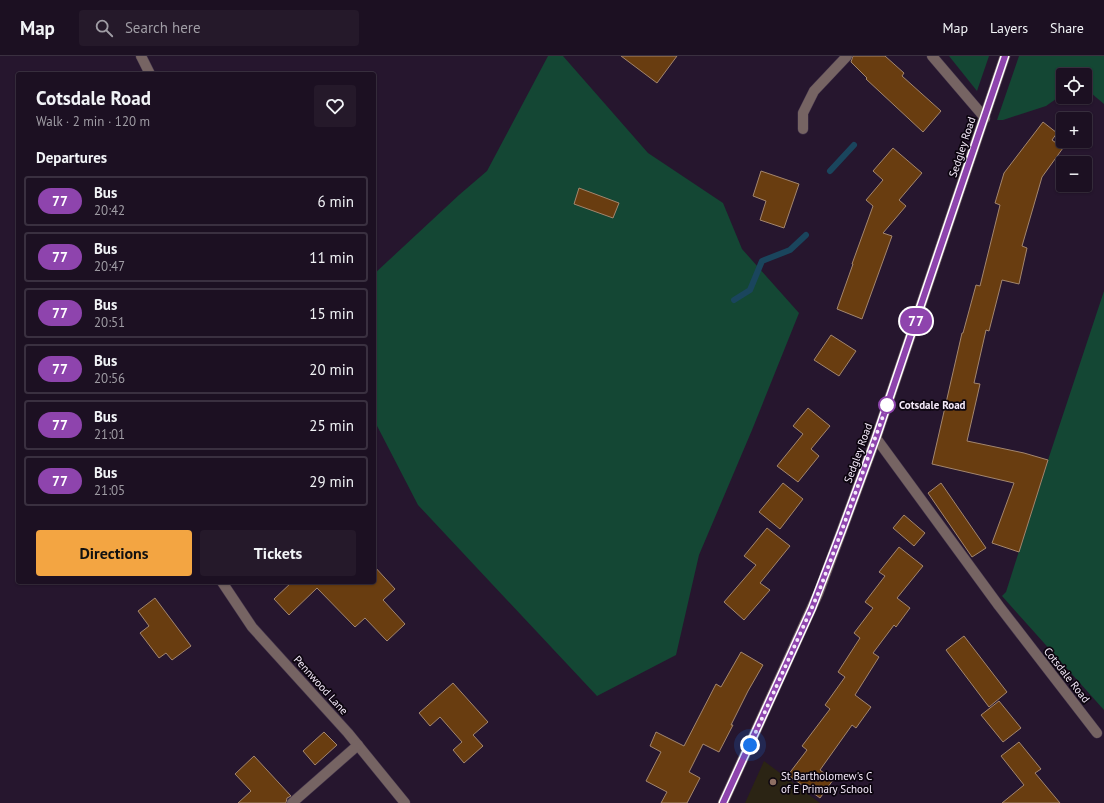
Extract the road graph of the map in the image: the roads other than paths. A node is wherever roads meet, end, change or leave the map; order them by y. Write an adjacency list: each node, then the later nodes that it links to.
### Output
1 (141, 56): 5 (street)
2 (847, 56): 7 (street)
3 (932, 56): 6 (street)
4 (1005, 56): 6 (street, Sedgley Road)
5 (149, 72)
6 (985, 118): 8 (street, Sedgley Road)
7 (803, 129)
8 (876, 438): 10 (street, Cotsdale Road); 14 (street, Sedgley Road)
9 (223, 584): 11 (street, Pennwood Lane)
10 (1098, 733)
11 (358, 745): 12 (street); 13 (street, Pennwood Lane)
12 (292, 803)
13 (405, 803)
14 (723, 803)

